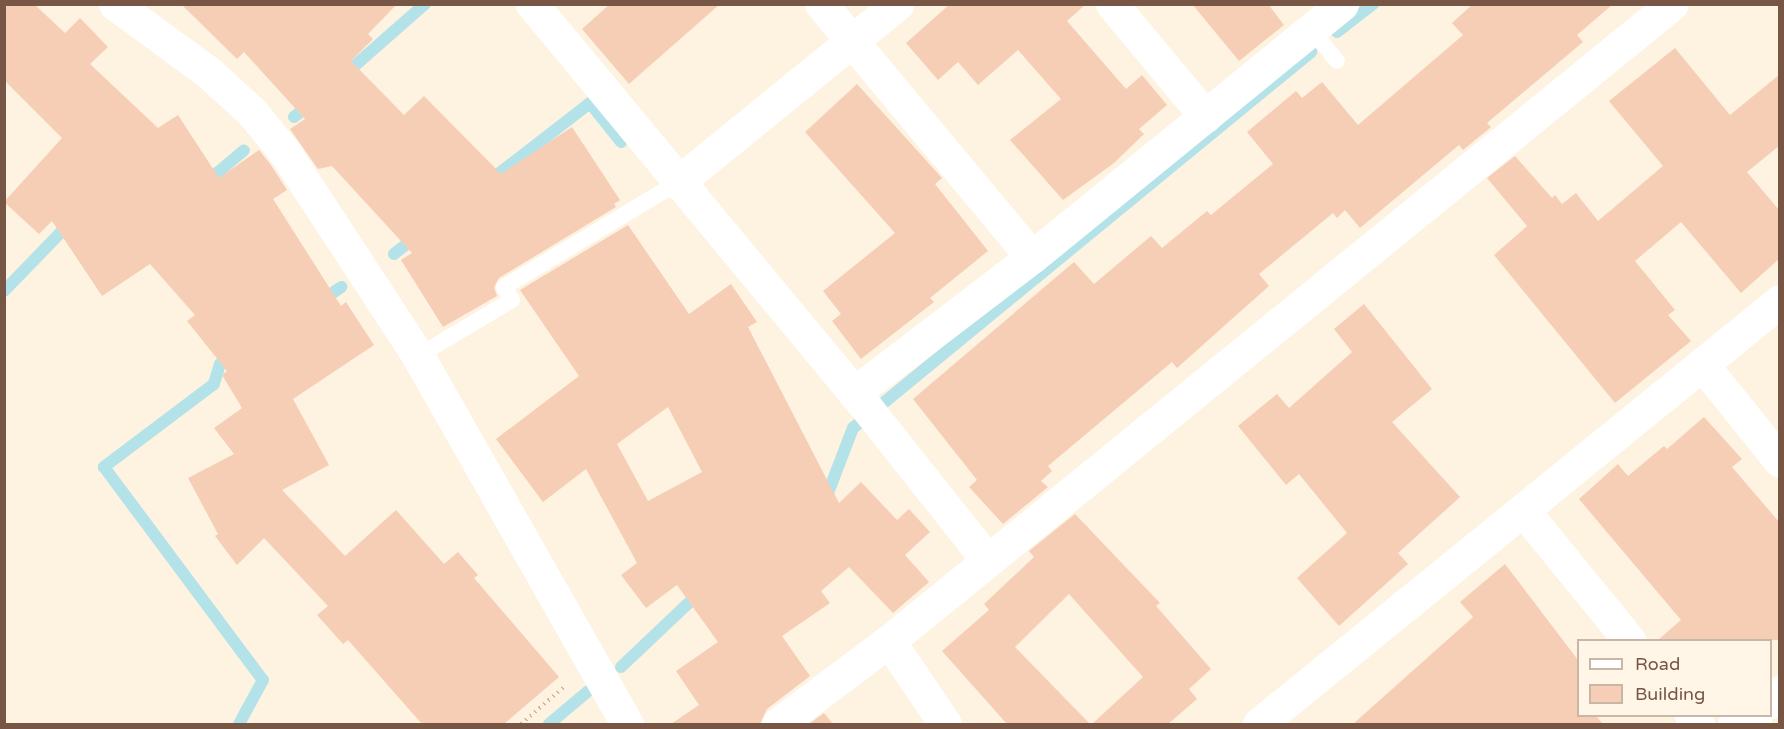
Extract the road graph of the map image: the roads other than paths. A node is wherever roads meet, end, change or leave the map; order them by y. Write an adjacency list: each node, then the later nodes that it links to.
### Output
1 (115, 4): 15 (street)
2 (532, 4): 12 (street)
3 (821, 4): 9 (street)
4 (897, 4): 9 (street)
5 (1112, 4): 11 (street)
6 (1342, 4): 8 (street)
7 (1672, 4): 20 (street)
8 (1311, 29): 10 (lane); 11 (street)
9 (852, 41): 12 (street); 13 (street)
10 (1337, 61)
11 (1205, 116): 13 (street)
12 (677, 183): 15 (lane); 17 (street)
13 (1032, 257): 17 (street)
14 (1779, 301): 16 (street)
15 (418, 356): 24 (street)
16 (1702, 364): 18 (street); 19 (street)
17 (866, 407): 20 (street)
18 (1779, 461)
19 (1523, 510): 21 (street); 27 (street)
20 (988, 561): 22 (street)
21 (1628, 639)
22 (889, 641): 25 (street); 26 (street)
23 (1756, 717): 28 (street)
24 (627, 724)
25 (778, 724)
26 (945, 724)
27 (1259, 724)
28 (1734, 724)

